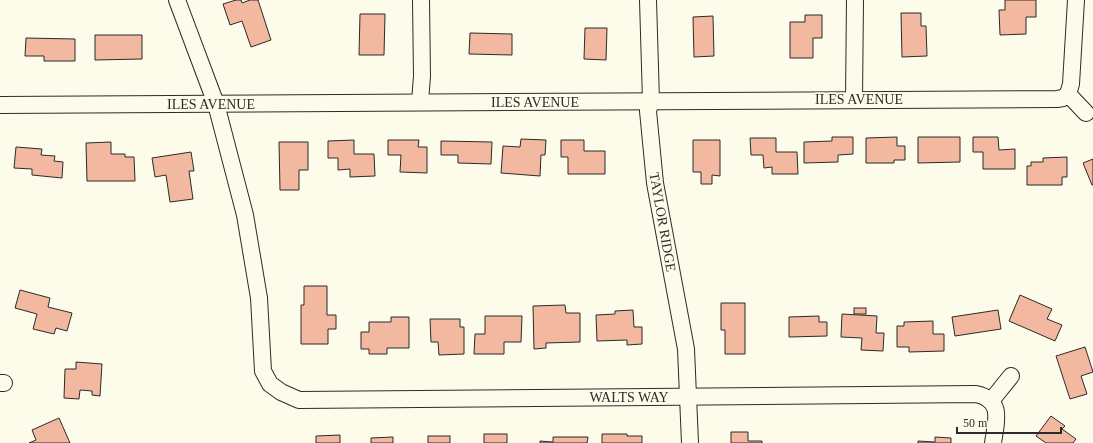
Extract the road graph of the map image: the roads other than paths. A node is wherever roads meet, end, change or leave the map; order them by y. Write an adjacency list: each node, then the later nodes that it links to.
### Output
1 (177, 0): 10 (street)
2 (421, 0): 9 (street)
3 (648, 0): 8 (street, TAYLOR RIDGE)
4 (855, 0): 7 (street)
5 (1076, 0): 6 (street)
6 (1068, 94): 7 (street, ILES AVENUE); 12 (street)
7 (854, 100): 8 (street, ILES AVENUE)
8 (651, 101): 9 (street, ILES AVENUE); 14 (street, TAYLOR RIDGE)
9 (420, 102): 10 (street, ILES AVENUE)
10 (216, 104): 11 (street, ILES AVENUE); 14 (street, WALTS WAY)
11 (0, 105)
12 (1086, 113)
13 (1011, 376): 15 (street)
14 (688, 397): 15 (street, WALTS WAY); 16 (street, TAYLOR RIDGE)
15 (991, 401): 17 (street)
16 (690, 443)
17 (993, 443)

